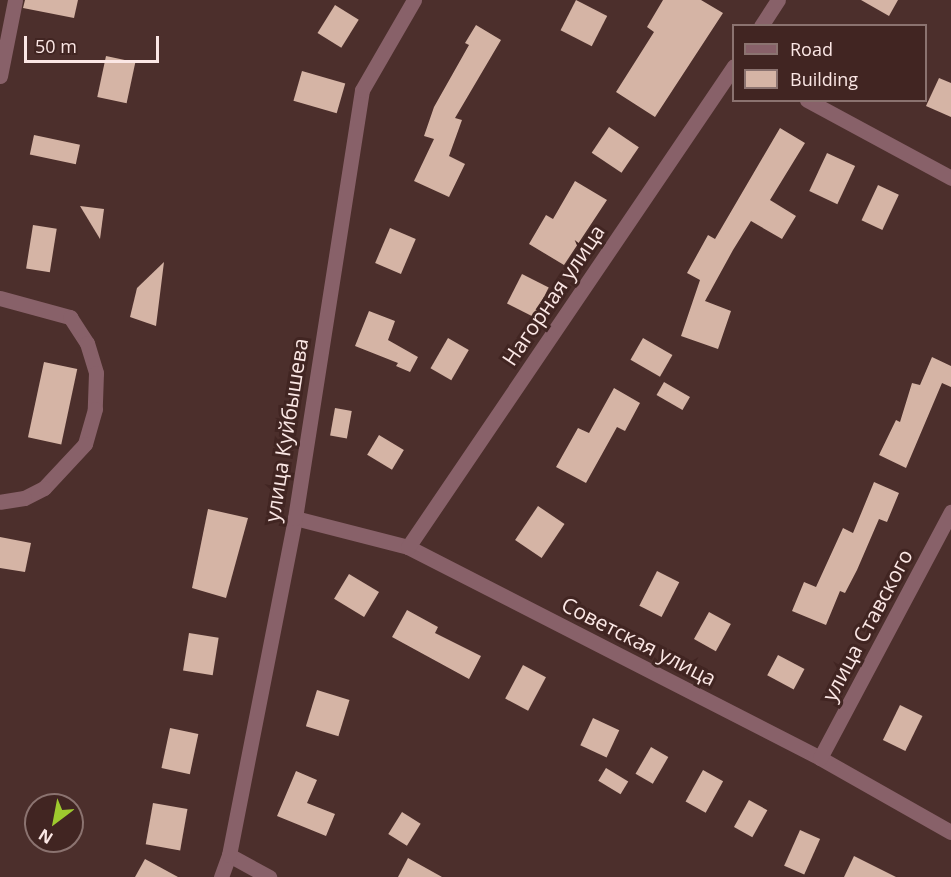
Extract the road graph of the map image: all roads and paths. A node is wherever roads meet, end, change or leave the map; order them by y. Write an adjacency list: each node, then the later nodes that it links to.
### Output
1 (15, 0): 5 (street)
2 (414, 0): 13 (street, улица Куйбышева)
3 (778, 0): 4 (street)
4 (762, 24)
5 (5, 29): 7 (street)
6 (732, 69): 14 (street, Нагорная улица)
7 (0, 76)
8 (811, 102): 9 (street)
9 (951, 178)
10 (0, 298): 11 (street)
11 (0, 502)
12 (951, 512): 15 (street, улица Ставского)
13 (295, 518): 14 (street, Советская улица); 17 (street, улица Куйбышева)
14 (408, 547): 15 (street, Советская улица)
15 (820, 758): 16 (street, Советская улица)
16 (951, 832)
17 (229, 855): 18 (street, улица Куйбышева); 19 (street)
18 (221, 877)
19 (269, 877)

